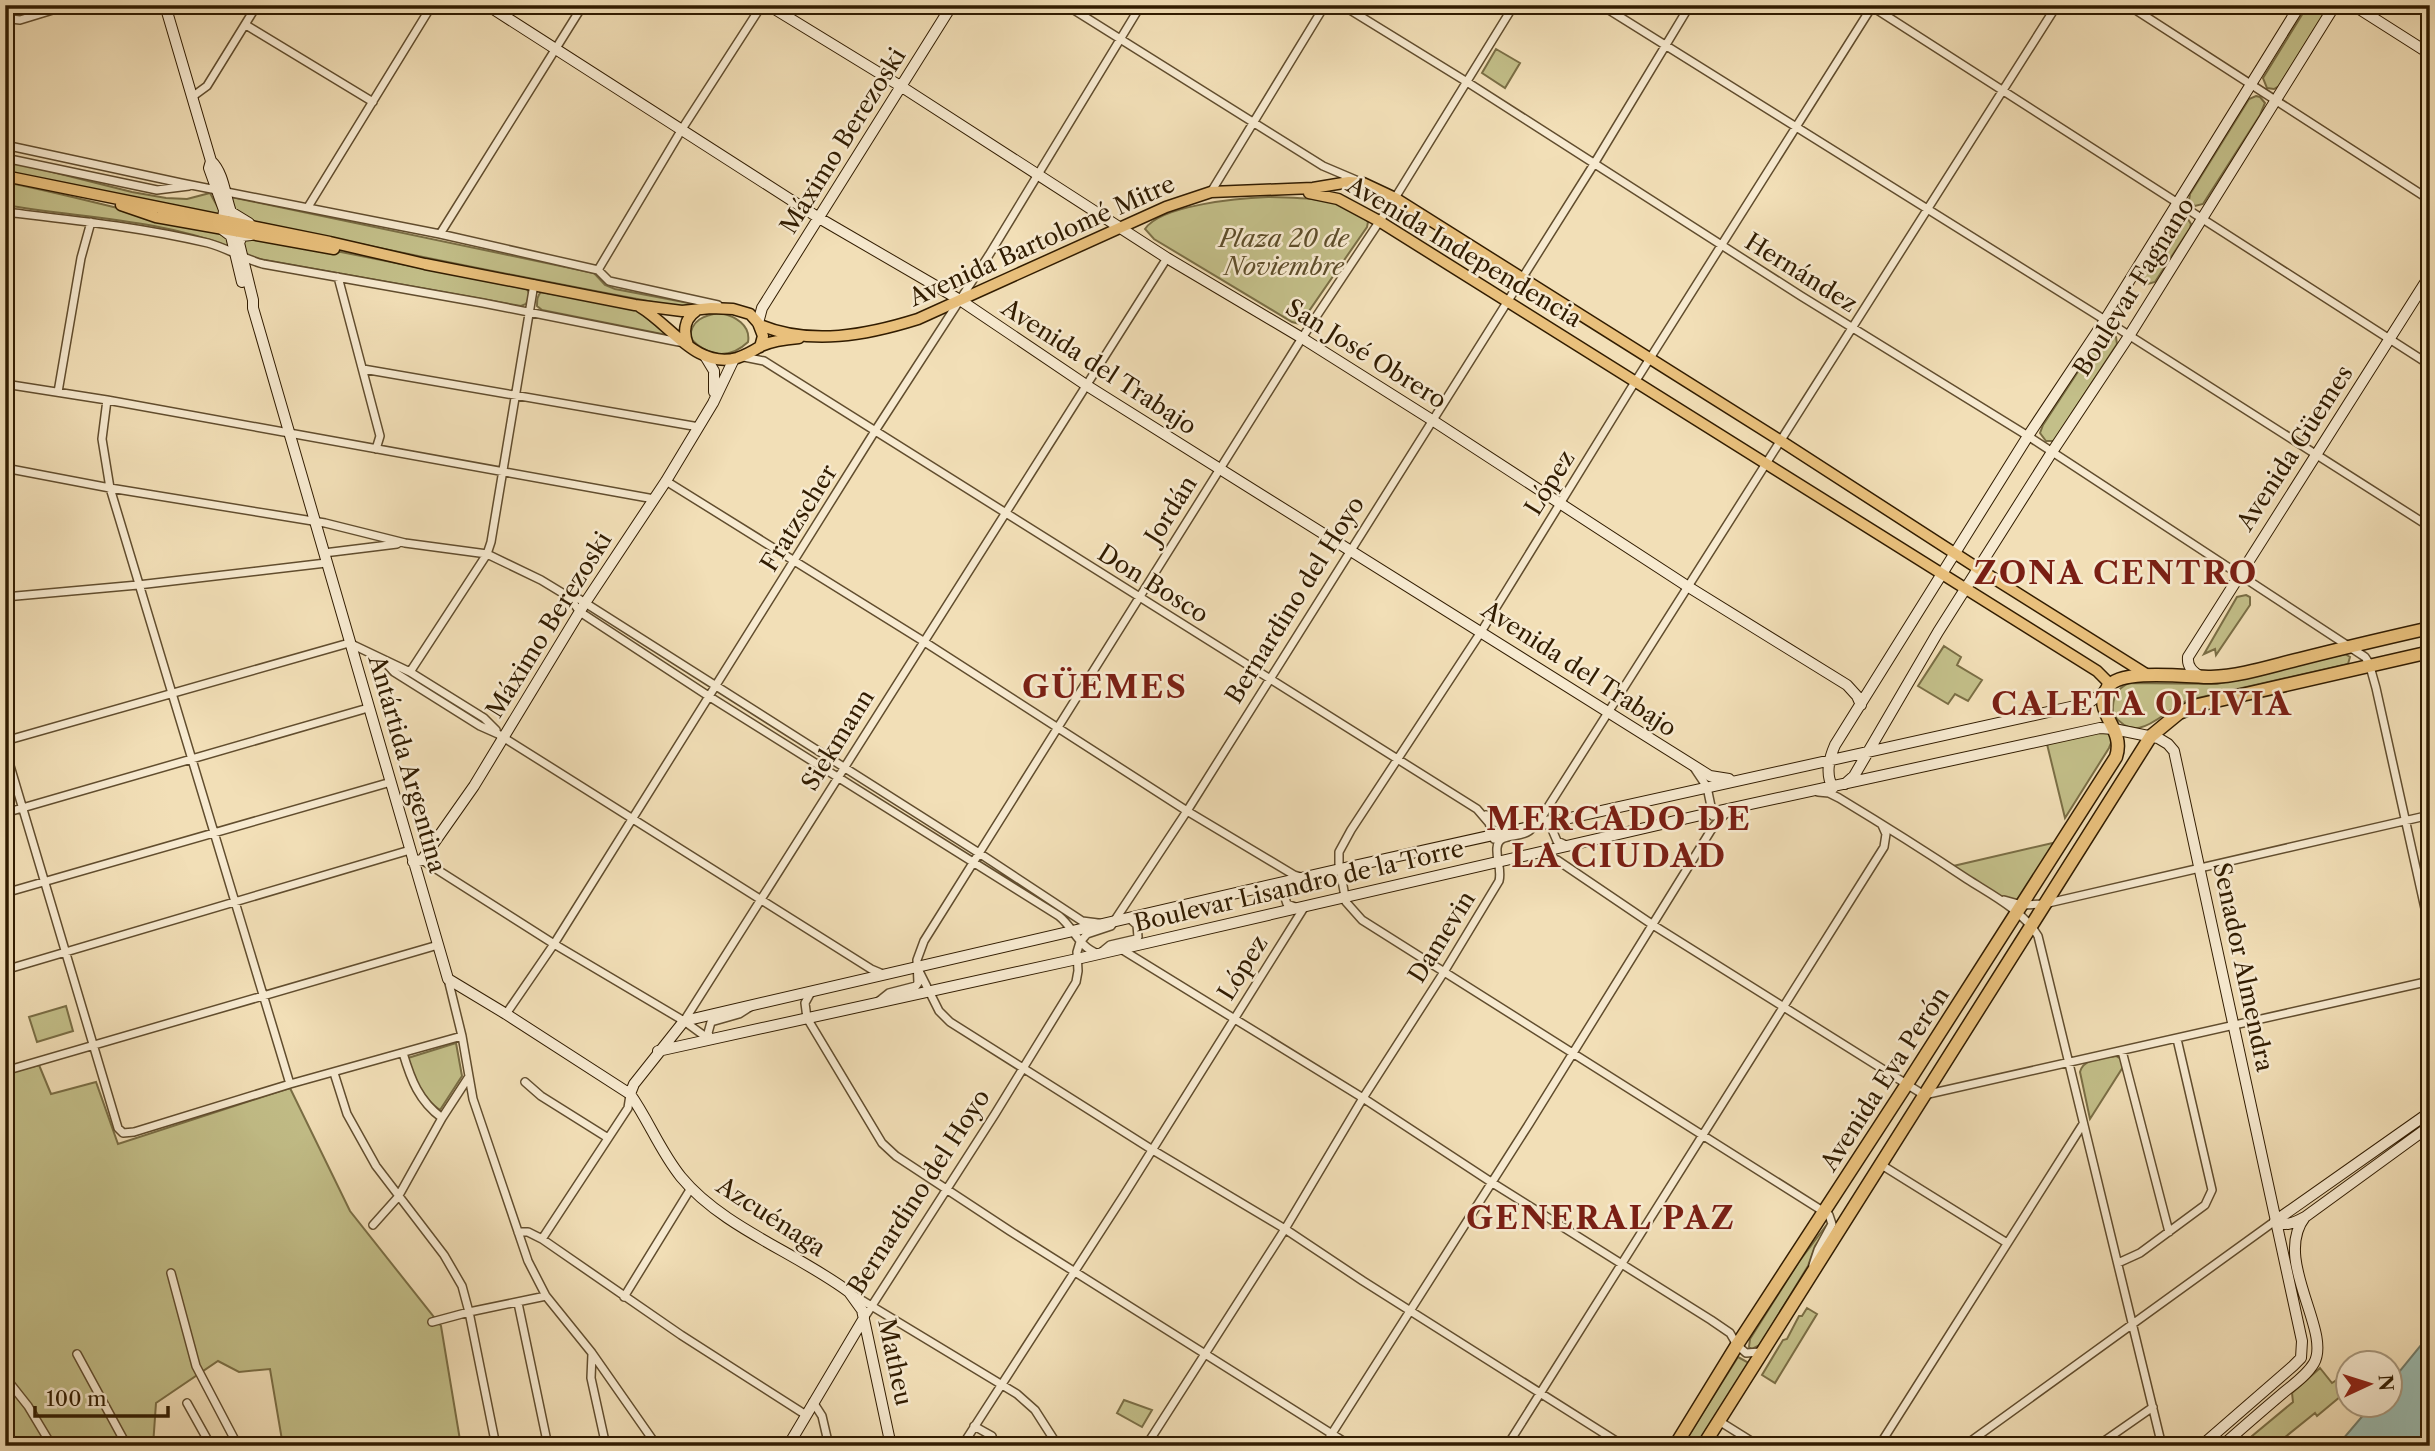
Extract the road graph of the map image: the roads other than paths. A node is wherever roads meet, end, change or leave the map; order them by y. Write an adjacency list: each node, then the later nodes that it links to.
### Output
1 (69, 5): 23 (street)
2 (165, 5): 33 (street, Antártida Argentina)
3 (257, 5): 24 (street)
4 (432, 5): 35 (street)
5 (487, 5): 27 (street, Avenida del Trabajo)
6 (583, 5): 27 (street)
7 (762, 5): 38 (street)
8 (768, 5): 31 (street, San José Obrero)
9 (953, 5): 31 (street, Máximo Berezoski)
10 (1066, 5): 25 (street)
11 (1141, 5): 25 (street, Fratzscher)
12 (1325, 5): 36 (street)
13 (1342, 5): 29 (street, Hernández)
14 (1514, 5): 29 (street, Jordán)
15 (1601, 5): 26 (street)
16 (1690, 5): 26 (street, Bernardino del Hoyo)
17 (2057, 5): 32 (street)
18 (2128, 5): 30 (street)
19 (2300, 5): 30 (street, Boulevar Fagnano)
20 (2335, 5): 34 (street, Boulevar Fagnano)
21 (2353, 5): 28 (street)
22 (1871, 6): 32 (street); 37 (street, López)
23 (5, 7)
24 (246, 25): 33 (street); 35 (street)
25 (1119, 38): 36 (street); 42 (street, Fratzscher)
26 (1665, 46): 37 (street); 41 (street, Bernardino del Hoyo)
27 (556, 51): 38 (street, Avenida del Trabajo); 64 (street)
28 (2430, 54)
29 (1467, 82): 41 (street, Hernández); 50 (street, Jordán)
30 (2250, 85): 34 (street); 52 (street, Boulevar Fagnano)
31 (902, 87): 42 (street, San José Obrero); 57 (street, Máximo Berezoski)
32 (2004, 90): 52 (street); 55 (street)
33 (192, 97): 47 (street, Antártida Argentina)
34 (2275, 100): 51 (street); 59 (street, Boulevar Fagnano)
35 (373, 102): 53 (street)
36 (1252, 122): 45 (street); 49 (street)
37 (1796, 127): 55 (street); 65 (street, López)
38 (682, 129): 57 (street, Avenida del Trabajo); 68 (street)
39 (5, 145): 46 (street)
40 (5, 158): 46 (street)
41 (1594, 164): 65 (street, Hernández); 71 (street, Bernardino del Hoyo)
42 (1038, 174): 62 (street, San José Obrero); 74 (street, Fratzscher)
43 (5, 176): 61 (main road)
44 (1346, 182): 45 (main road, Avenida Independencia); 48 (main road, Avenida Independencia); 54 (main road)
45 (1363, 183): 50 (main road, Avenida Independencia)
46 (197, 186): 47 (street)
47 (220, 190): 53 (street); 61 (street, Antártida Argentina); 63 (street, Antártida Argentina)
48 (1282, 190): 49 (main road, Avenida Bartolomé Mitre); 54 (main road, Avenida Independencia)
49 (1211, 192): 62 (main road, Avenida Bartolomé Mitre)
50 (1395, 198): 58 (street, Jordán); 71 (main road, Avenida Independencia)
51 (2430, 200)
52 (2176, 204): 59 (street); 80 (street, Boulevar Fagnano)
53 (308, 207): 64 (street)
54 (1356, 207): 58 (main road, Avenida Independencia)
55 (1929, 209): 80 (street); 82 (street)
56 (5, 212): 60 (street)
57 (819, 218): 73 (street, Máximo Berezoski); 74 (street, Avenida del Trabajo)
58 (1379, 220): 75 (main road, Avenida Independencia); 85 (street, Jordán)
59 (2201, 220): 84 (street, Boulevar Fagnano); 86 (street)
60 (91, 222): 66 (street); 98 (street)
61 (222, 225): 63 (main road); 66 (street, Antártida Argentina)
62 (1122, 228): 67 (street, San José Obrero); 74 (main road, Avenida Bartolomé Mitre)
63 (257, 231): 66 (street); 72 (main road)
64 (440, 234): 68 (street)
65 (1722, 246): 82 (street, Hernández); 91 (street, López)
66 (238, 256): 70 (street); 105 (street, Antártida Argentina)
67 (1167, 258): 85 (street, San José Obrero); 97 (street, Siekmann)
68 (598, 270): 77 (street)
69 (2430, 275): 86 (street, Avenida Güemes)
70 (338, 277): 79 (street); 94 (street)
71 (1521, 277): 75 (street, Bernardino del Hoyo); 91 (main road, Avenida Independencia)
72 (534, 284): 76 (main road); 79 (street)
73 (767, 299): 77 (street); 81 (street, Máximo Berezoski)
74 (960, 300): 83 (main road, Avenida Bartolomé Mitre); 97 (street, Avenida del Trabajo); 104 (street, Fratzscher)
75 (1508, 300): 95 (main road, Avenida Independencia); 102 (street, Bernardino del Hoyo)
76 (635, 304): 78 (main road); 87 (main road)
77 (729, 309): 78 (main road); 81 (main road)
78 (699, 310): 87 (main road)
79 (531, 312): 87 (street); 99 (street)
80 (2105, 320): 84 (street); 106 (street, Boulevar Fagnano)
81 (759, 324): 83 (main road, Avenida Bartolomé Mitre); 88 (main road)
82 (1854, 328): 106 (street, Hernández); 107 (street)
83 (819, 336): 88 (main road, Avenida Bartolomé Mitre)
84 (2129, 336): 109 (street, Boulevar Fagnano); 110 (street)
85 (1302, 338): 102 (street, San José Obrero); 113 (street, Jordán)
86 (2389, 339): 93 (street); 110 (street, Avenida Güemes)
87 (690, 347): 89 (main road)
88 (759, 347): 90 (main road); 92 (street)
89 (705, 356): 90 (main road); 101 (street)
90 (737, 358): 92 (street); 101 (street, Máximo Berezoski)
91 (1650, 359): 95 (street, López); 107 (main road, Avenida Independencia)
92 (772, 365): 104 (street, Don Bosco)
93 (2430, 365)
94 (363, 369): 99 (street); 108 (street)
95 (1636, 380): 111 (main road, Avenida Independencia); 118 (street, López)
96 (5, 384): 98 (street)
97 (1086, 385): 113 (street, Avenida del Trabajo); 119 (street, Siekmann)
98 (58, 391): 100 (street)
99 (517, 396): 103 (street); 114 (street)
100 (107, 400): 105 (street); 116 (street)
101 (713, 403): 103 (street, Máximo Berezoski)
102 (1432, 420): 118 (street, San José Obrero); 123 (street, Bernardino del Hoyo)
103 (699, 427): 115 (street, Máximo Berezoski)
104 (875, 431): 119 (street, Don Bosco); 127 (street, Fratzscher)
105 (290, 434): 108 (street); 120 (street, Antártida Argentina)
106 (2028, 436): 109 (street, Hernández); 125 (street, Boulevar Fagnano)
107 (1782, 441): 111 (street); 125 (main road, Avenida Independencia)
108 (376, 449): 114 (street)
109 (2052, 452): 128 (street, Boulevar Fagnano); 129 (street, Hernández)
110 (2316, 455): 121 (street); 129 (street, Avenida Güemes)
111 (1767, 464): 130 (main road, Avenida Independencia); 132 (street)
112 (5, 468): 116 (street)
113 (1220, 469): 123 (street, Avenida del Trabajo); 135 (street, Jordán)
114 (503, 472): 117 (street); 124 (street)
115 (666, 481): 117 (street, Máximo Berezoski); 127 (street)
116 (110, 488): 120 (street); 131 (street)
117 (654, 499): 136 (street, Máximo Berezoski)
118 (1560, 503): 132 (street, San José Obrero); 138 (street, López)
119 (1004, 514): 135 (street, Don Bosco); 139 (street, Siekmann)
120 (314, 521): 122 (street); 126 (street, Antártida Argentina)
121 (2430, 527)
122 (405, 543): 124 (street); 126 (street)
123 (1351, 551): 138 (street, Avenida del Trabajo); 148 (street, Bernardino del Hoyo)
124 (487, 554): 136 (street); 145 (street)
125 (1955, 554): 128 (main road, Avenida Independencia); 130 (street, Boulevar Fagnano)
126 (325, 558): 131 (street); 140 (street, Antártida Argentina)
127 (795, 561): 139 (street); 149 (street, Fratzscher)
128 (1979, 569): 133 (street, Boulevar Fagnano); 146 (main road, Avenida Independencia)
129 (2240, 573): 141 (street, Hernández); 147 (street, Avenida Güemes)
130 (1942, 574): 133 (main road, Avenida Independencia); 153 (street, Boulevar Fagnano)
131 (138, 585): 134 (street); 151 (street)
132 (1687, 586): 153 (street, San José Obrero); 155 (street)
133 (1965, 589): 150 (main road, Avenida Independencia); 163 (street, Boulevar Fagnano)
134 (5, 597)
135 (1138, 598): 148 (street, Don Bosco); 156 (street, Jordán)
136 (583, 607): 149 (street); 152 (street); 158 (street, Máximo Berezoski)
137 (2430, 628): 141 (highway)
138 (1481, 632): 155 (street, Avenida del Trabajo); 166 (street, López)
139 (923, 641): 156 (street); 169 (street, Siekmann)
140 (349, 643): 143 (street); 151 (street); 154 (street, Antártida Argentina)
141 (2351, 646): 144 (street, Hernández); 147 (highway)
142 (2430, 652): 144 (highway, Avenida Eva Perón)
143 (383, 660): 145 (street); 158 (street)
144 (2370, 666): 159 (highway, Avenida Eva Perón); 186 (street)
145 (410, 672): 158 (street)
146 (2146, 674): 147 (highway); 150 (highway)
147 (2201, 677)
148 (1270, 680): 166 (street, Don Bosco); 181 (street, Bernardino del Hoyo)
149 (716, 687): 152 (street, Fratzscher); 169 (street)
150 (2108, 687): 157 (highway); 163 (street, Boulevar Lisandro de la Torre)
151 (172, 693): 160 (street); 164 (street)
152 (710, 697): 170 (street); 185 (street, Fratzscher)
153 (1861, 705): 161 (street, Boulevar Fagnano)
154 (368, 708): 164 (street); 172 (street, Antártida Argentina)
155 (1608, 713): 167 (street, Avenida del Trabajo); 177 (street)
156 (1059, 728): 181 (street); 196 (street, Jordán)
157 (2115, 730): 159 (street, Boulevar Lisandro de la Torre); 174 (street, Boulevar Lisandro de la Torre); 213 (highway, Avenida Eva Perón)
158 (501, 735): 185 (street); 199 (street, Máximo Berezoski)
159 (2151, 736): 201 (street, Senador Almendra); 211 (highway, Avenida Eva Perón)
160 (5, 741)
161 (1835, 745): 165 (street); 168 (street)
162 (5, 749): 179 (street)
163 (1866, 751): 165 (street, Boulevar Lisandro de la Torre); 174 (street, Boulevar Fagnano)
164 (192, 758): 179 (street); 192 (street)
165 (1829, 760): 168 (street, Boulevar Lisandro de la Torre); 174 (street)
166 (1397, 761): 180 (street, Don Bosco); 202 (street, López)
167 (1689, 764): 171 (street, Avenida del Trabajo); 173 (street)
168 (1807, 765): 171 (street, Boulevar Lisandro de la Torre)
169 (845, 768): 170 (street, Siekmann); 196 (street)
170 (839, 778): 200 (street); 209 (street, Siekmann)
171 (1737, 780): 173 (street, Boulevar Lisandro de la Torre)
172 (391, 782): 192 (street); 195 (street, Antártida Argentina)
173 (1707, 787): 183 (street); 187 (street, Boulevar Lisandro de la Torre)
174 (1837, 787): 175 (street, Boulevar Lisandro de la Torre); 176 (street)
175 (1813, 792): 176 (street); 178 (street, Boulevar Lisandro de la Torre)
176 (1844, 801): 188 (street)
177 (1549, 806): 187 (street); 189 (street)
178 (1741, 807): 183 (street, Boulevar Lisandro de la Torre); 190 (street)
179 (23, 808): 182 (street); 204 (street)
180 (1477, 809): 191 (street); 193 (street, Don Bosco)
181 (1187, 811): 203 (street); 215 (street, Bernardino del Hoyo)
182 (5, 813)
183 (1712, 813): 190 (street); 194 (street, Boulevar Lisandro de la Torre)
184 (2430, 815): 186 (street)
185 (632, 818): 209 (street); 221 (street, Fratzscher)
186 (2406, 820): 201 (street); 206 (street)
187 (1549, 823): 189 (street, Boulevar Lisandro de la Torre); 194 (street)
188 (1881, 823): 213 (street); 238 (street)
189 (1534, 826): 191 (street, Boulevar Lisandro de la Torre); 198 (street)
190 (1713, 827): 216 (street)
191 (1519, 830): 193 (street, Boulevar Lisandro de la Torre)
192 (215, 834): 204 (street); 210 (street)
193 (1494, 836): 198 (street, Don Bosco); 202 (street, Boulevar Lisandro de la Torre)
194 (1567, 846): 197 (street, Boulevar Lisandro de la Torre)
195 (410, 850): 199 (street, Antártida Argentina); 210 (street)
196 (979, 853): 200 (street, Jordán); 215 (street)
197 (1534, 853): 198 (street, Boulevar Lisandro de la Torre); 216 (street)
198 (1498, 854): 208 (street, Boulevar Lisandro de la Torre); 229 (street, Damevin)
199 (418, 861): 221 (street); 222 (street, Antártida Argentina)
200 (972, 863): 218 (street); 227 (street, Jordán)
201 (2201, 867): 211 (street); 243 (street, Senador Almendra)
202 (1334, 873): 203 (street, Boulevar Lisandro de la Torre); 208 (street); 212 (street); 212 (street)
203 (1305, 877): 214 (street, Boulevar Lisandro de la Torre)
204 (44, 881): 207 (street); 224 (street)
205 (2430, 886): 206 (street)
206 (2420, 888): 219 (street)
207 (5, 893)
208 (1345, 897): 212 (street, Boulevar Lisandro de la Torre); 229 (street)
209 (761, 899): 230 (street); 242 (street, Siekmann)
210 (234, 901): 224 (street); 235 (street)
211 (2044, 904): 213 (street); 217 (highway, Avenida Eva Perón)
212 (1300, 906): 223 (street, Boulevar Lisandro de la Torre); 241 (street, López)
213 (2020, 908): 217 (street); 259 (highway, Avenida Eva Perón)
214 (1129, 918): 215 (street, Boulevar Lisandro de la Torre); 225 (street)
215 (1110, 922): 218 (street, Boulevar Lisandro de la Torre); 220 (street)
216 (1653, 925): 238 (street); 251 (street)
217 (2031, 925): 252 (street); 261 (highway, Avenida Eva Perón)
218 (1072, 931): 220 (street); 227 (street, Boulevar Lisandro de la Torre)
219 (2430, 931)
220 (1080, 942): 225 (street); 226 (street, Bernardino del Hoyo)
221 (554, 944): 239 (street, Fratzscher); 242 (street)
222 (438, 945): 231 (street, Antártida Argentina); 235 (street)
223 (1120, 948): 225 (street, Boulevar Lisandro de la Torre); 241 (street)
224 (65, 951): 228 (street); 247 (street)
225 (1099, 954): 226 (street, Boulevar Lisandro de la Torre)
226 (1077, 959): 234 (street, Boulevar Lisandro de la Torre); 253 (street, Bernardino del Hoyo)
227 (916, 966): 230 (street, Boulevar Lisandro de la Torre); 234 (street); 236 (street, Jordán)
228 (5, 970)
229 (1444, 972): 251 (street); 262 (street, Damevin)
230 (884, 974): 233 (street, Boulevar Lisandro de la Torre)
231 (448, 979): 239 (street, Azcuénaga); 244 (street, Antártida Argentina)
232 (2430, 981): 243 (street)
233 (811, 992): 237 (street, Boulevar Lisandro de la Torre); 240 (street)
234 (929, 992): 236 (street, Boulevar Lisandro de la Torre); 253 (street)
235 (263, 995): 247 (street); 258 (street)
236 (879, 1002): 240 (street, Boulevar Lisandro de la Torre)
237 (757, 1003): 242 (street, Boulevar Lisandro de la Torre); 246 (street)
238 (1783, 1005): 259 (street); 267 (street)
239 (506, 1014): 260 (street, Azcuénaga)
240 (807, 1018): 246 (street, Boulevar Lisandro de la Torre); 273 (street)
241 (1233, 1020): 262 (street); 269 (street, López)
242 (684, 1021): 246 (street); 248 (street, Siekmann)
243 (2235, 1026): 245 (street); 277 (street, Senador Almendra)
244 (462, 1036): 250 (street); 256 (street, Antártida Argentina)
245 (2177, 1039): 249 (street); 280 (street)
246 (711, 1040): 248 (street, Boulevar Lisandro de la Torre)
247 (92, 1044): 254 (street); 258 (street)
248 (658, 1051): 260 (street, Siekmann)
249 (2122, 1051): 252 (street); 280 (street)
250 (403, 1053): 255 (street); 264 (street)
251 (1572, 1053): 267 (street); 271 (street)
252 (2070, 1063): 261 (street); 265 (street)
253 (1024, 1067): 269 (street); 273 (street, Bernardino del Hoyo)
254 (5, 1070)
255 (334, 1073): 258 (street); 274 (street)
256 (468, 1077): 264 (street); 281 (street, Antártida Argentina)
257 (525, 1082): 268 (street)
258 (290, 1084)
259 (1908, 1084): 261 (street); 275 (highway, Avenida Eva Perón)
260 (630, 1094): 268 (street, Siekmann); 272 (street, Azcuénaga)
261 (1924, 1095): 270 (highway, Avenida Eva Perón)
262 (1363, 1098): 271 (street); 279 (street, Damevin)
263 (2430, 1112): 277 (street)
264 (442, 1118): 274 (street)
265 (2084, 1124): 283 (street); 285 (street)
266 (2430, 1126): 276 (street)
267 (1701, 1135): 275 (street); 284 (street)
268 (608, 1139): 282 (street, Siekmann)
269 (1151, 1149): 279 (street); 286 (street, López)
270 (1880, 1164): 283 (street); 287 (highway, Avenida Eva Perón)
271 (1491, 1182): 284 (street); 294 (street)
272 (691, 1188): 289 (street, Azcuénaga); 291 (street)
273 (946, 1189): 286 (street); 293 (street, Bernardino del Hoyo)
274 (398, 1197): 278 (street); 295 (street)
275 (1824, 1211): 287 (street); 300 (highway, Avenida Eva Perón)
276 (2305, 1217): 277 (street); 299 (street)
277 (2279, 1222): 298 (street); 301 (street)
278 (373, 1225)
279 (1285, 1229): 294 (street); 304 (street, Damevin)
280 (2169, 1231): 285 (street)
281 (519, 1232): 282 (street); 290 (street, Antártida Argentina)
282 (542, 1239): 291 (street)
283 (2007, 1244): 340 (street)
284 (1620, 1263): 300 (street); 310 (street)
285 (2118, 1263): 298 (street)
286 (1075, 1271): 304 (street); 309 (street, López)
287 (1812, 1272): 302 (highway, Avenida Eva Perón)
288 (172, 1273): 322 (street)
289 (849, 1292): 293 (street, Azcuénaga); 296 (street, Matheu)
290 (547, 1296): 292 (street); 303 (street, Antártida Argentina)
291 (624, 1297): 314 (street)
292 (518, 1303): 295 (street); 324 (street)
293 (872, 1305): 296 (street, Bernardino del Hoyo); 309 (street, Azcuénaga)
294 (1411, 1310): 310 (street); 317 (street)
295 (469, 1312): 297 (street); 323 (street)
296 (864, 1318): 311 (street, Bernardino del Hoyo); 329 (street, Matheu)
297 (432, 1322)
298 (2133, 1324): 313 (street); 341 (street)
299 (2317, 1344): 301 (street); 307 (street)
300 (1737, 1345): 302 (street); 337 (highway, Avenida Eva Perón)
301 (2302, 1345): 306 (street)
302 (1766, 1348): 315 (highway, Avenida Eva Perón)
303 (592, 1353): 325 (street); 326 (street, Antártida Argentina)
304 (1205, 1353): 317 (street); 332 (street, Damevin)
305 (77, 1354): 320 (street)
306 (2297, 1363): 307 (street); 344 (street)
307 (2304, 1375): 345 (street)
308 (5, 1377): 319 (street)
309 (1001, 1385): 316 (street, López); 318 (street, Azcuénaga)
310 (1540, 1393): 335 (street); 336 (street)
311 (813, 1402): 314 (street, Bernardino del Hoyo); 328 (street)
312 (187, 1403): 321 (street)
313 (2153, 1407): 342 (street); 343 (street)
314 (806, 1415): 327 (street, Bernardino del Hoyo)
315 (1718, 1421): 338 (highway, Avenida Eva Perón); 339 (street)
316 (974, 1426): 330 (street, López); 331 (street)
317 (1331, 1433): 333 (street); 334 (street)
318 (1055, 1443)
319 (52, 1446)
320 (127, 1446)
321 (211, 1446)
322 (238, 1446)
323 (496, 1446)
324 (548, 1446)
325 (606, 1446)
326 (657, 1446)
327 (788, 1446)
328 (829, 1446)
329 (891, 1446)
330 (962, 1446)
331 (994, 1446)
332 (1146, 1446)
333 (1324, 1446)
334 (1352, 1446)
335 (1507, 1446)
336 (1624, 1446)
337 (1675, 1446)
338 (1703, 1446)
339 (1759, 1446)
340 (1880, 1446)
341 (1964, 1446)
342 (2097, 1446)
343 (2162, 1446)
344 (2201, 1446)
345 (2222, 1446)

